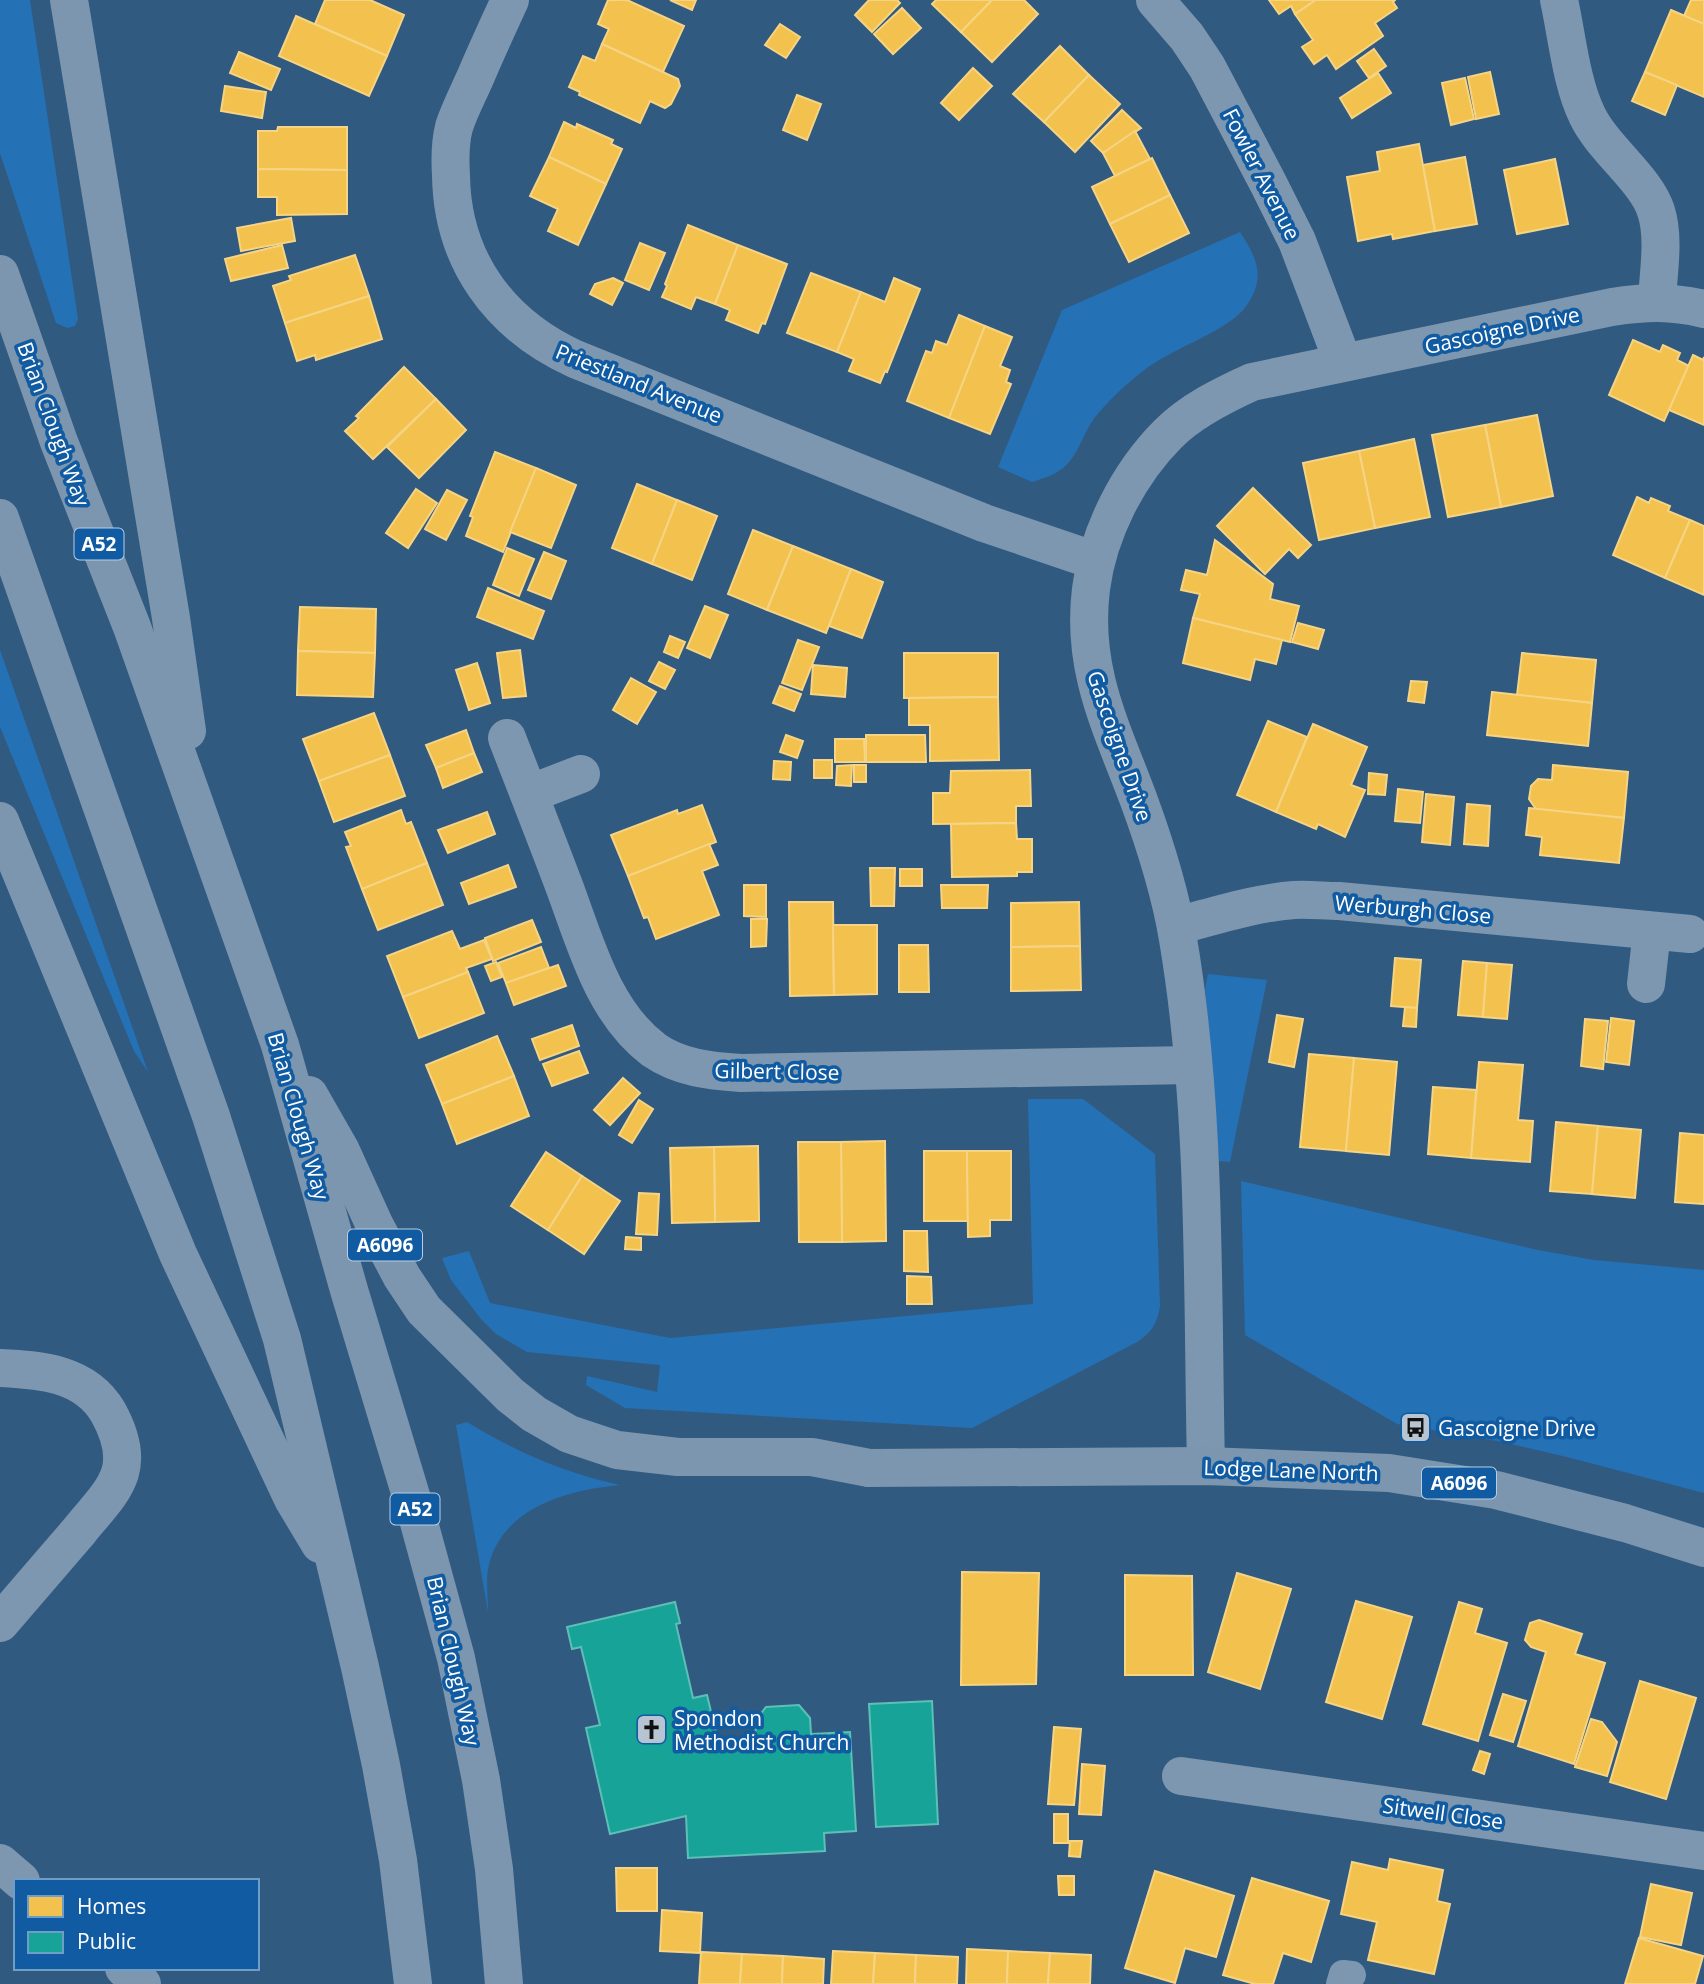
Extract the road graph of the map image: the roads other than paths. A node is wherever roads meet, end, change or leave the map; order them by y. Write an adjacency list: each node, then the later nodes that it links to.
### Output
1 (69, 0): 14 (main road)
2 (510, 0): 10 (street, Priestland Avenue)
3 (1155, 0): 8 (street, Fowler Avenue)
4 (1559, 0): 6 (street)
5 (0, 274): 14 (main road, Brian Clough Way / A52)
6 (1657, 302): 7 (street, Gascoigne Drive); 8 (street, Gascoigne Drive)
7 (1704, 309)
8 (1343, 362): 10 (street, Gascoigne Drive)
9 (0, 518): 25 (main road)
10 (1096, 561): 16 (street, Gascoigne Drive)
11 (508, 738): 13 (street, Gilbert Close)
12 (581, 774): 13 (street)
13 (529, 794): 21 (street, Gilbert Close)
14 (198, 813): 20 (main road, Brian Clough Way / A52)
15 (0, 821): 25 (main road)
16 (1175, 926): 17 (street, Werburgh Close); 21 (street, Gascoigne Drive)
17 (1652, 931): 18 (street, Werburgh Close); 19 (street)
18 (1690, 934)
19 (1646, 984)
20 (279, 1045): 23 (main road, Lodge Lane North / A6096); 34 (main road, Brian Clough Way / A52)
21 (1192, 1065): 23 (street, Gascoigne Drive)
22 (0, 1368): 26 (street)
23 (1206, 1466): 24 (main road, Lodge Lane North / A6096)
24 (1704, 1548)
25 (339, 1576): 33 (main road)
26 (0, 1623)
27 (1181, 1776): 28 (street, Sitwell Close)
28 (1704, 1851)
29 (0, 1863): 30 (street)
30 (19, 1879)
31 (126, 1970): 32 (street)
32 (142, 1984)
33 (413, 1984)
34 (504, 1984)

